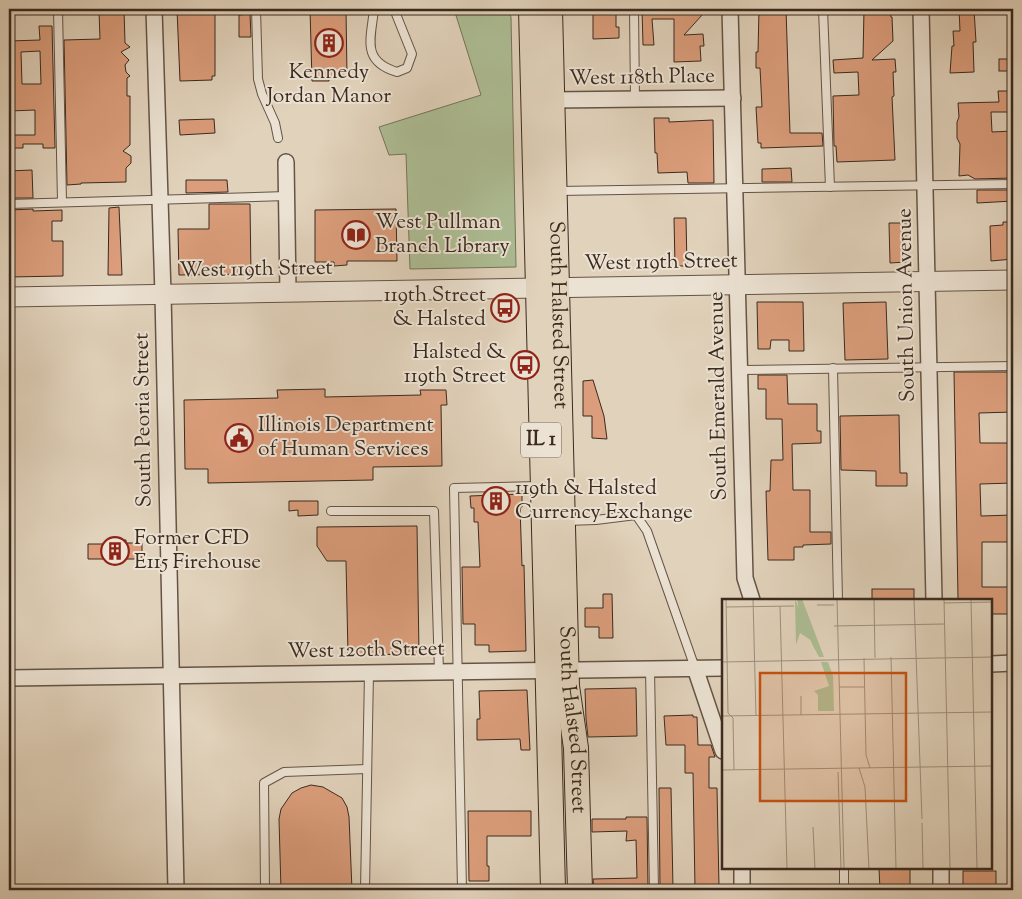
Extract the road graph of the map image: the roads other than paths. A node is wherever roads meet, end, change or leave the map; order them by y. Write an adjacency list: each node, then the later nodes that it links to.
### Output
1 (58, 9): 24 (lane)
2 (154, 9): 23 (street, South Peoria Street)
3 (256, 9): 15 (lane)
4 (374, 9): 5 (lane)
5 (394, 9)
6 (531, 9): 29 (main road, South Halsted Street / IL 1)
7 (550, 9): 14 (main road, South Halsted Street / IL 1)
8 (634, 9): 13 (lane)
9 (730, 9): 12 (street, South Emerald Avenue)
10 (823, 9): 19 (lane)
11 (921, 9): 18 (street, South Union Avenue)
12 (733, 98): 13 (street, West 118th Place); 20 (street, South Emerald Avenue)
13 (636, 99): 14 (street, West 118th Place)
14 (552, 100): 21 (main road, South Halsted Street / IL 1)
15 (278, 138)
16 (286, 162): 22 (street)
17 (1013, 184): 18 (lane)
18 (925, 186): 19 (lane); 27 (street, South Union Avenue)
19 (830, 187): 20 (lane)
20 (735, 189): 21 (lane); 28 (street, South Emerald Avenue)
21 (554, 191): 29 (main road, South Halsted Street / IL 1)
22 (287, 196): 23 (lane); 30 (street)
23 (160, 200): 24 (lane); 31 (street, South Peoria Street)
24 (62, 202): 25 (lane)
25 (9, 204)
26 (1013, 280): 27 (street, West 119th Street)
27 (927, 282): 28 (street, West 119th Street); 34 (street, South Union Avenue)
28 (738, 284): 29 (street, West 119th Street); 36 (street, South Emerald Avenue)
29 (547, 287): 30 (street, West 119th Street); 37 (main road, South Halsted Street / IL 1); 39 (main road, South Halsted Street / IL 1)
30 (288, 292): 31 (street, West 119th Street)
31 (163, 294): 32 (street, West 119th Street); 52 (street, South Peoria Street)
32 (9, 297)
33 (1013, 366): 34 (lane)
34 (929, 367): 35 (lane); 42 (street, South Union Avenue)
35 (833, 368): 36 (lane); 41 (lane)
36 (740, 370): 40 (street, South Emerald Avenue)
37 (542, 486): 48 (main road, South Halsted Street / IL 1); 49 (lane)
38 (332, 511): 51 (lane)
39 (563, 521): 45 (lane); 48 (main road, South Halsted Street / IL 1)
40 (752, 599)
41 (838, 599)
42 (934, 599)
43 (992, 664): 44 (street)
44 (1013, 664)
45 (695, 668): 46 (street, West 120th Street); 47 (street, West 120th Street); 54 (street)
46 (722, 668)
47 (650, 669): 48 (street, West 120th Street); 65 (lane)
48 (556, 670): 49 (street, West 120th Street); 63 (main road, South Halsted Street / IL 1); 64 (main road, South Halsted Street / IL 1)
49 (459, 671): 51 (street, West 120th Street); 62 (lane)
50 (369, 672): 51 (street, West 120th Street); 52 (street, West 120th Street); 55 (lane)
51 (439, 672)
52 (171, 675): 53 (street, West 120th Street); 59 (street, South Peoria Street)
53 (9, 678)
54 (722, 747)
55 (367, 769): 60 (lane); 61 (lane)
56 (742, 869): 66 (street)
57 (844, 869): 67 (lane)
58 (941, 869): 68 (street)
59 (176, 890)
60 (265, 890)
61 (364, 890)
62 (462, 890)
63 (553, 890)
64 (580, 890)
65 (654, 890)
66 (742, 890)
67 (844, 890)
68 (941, 890)

